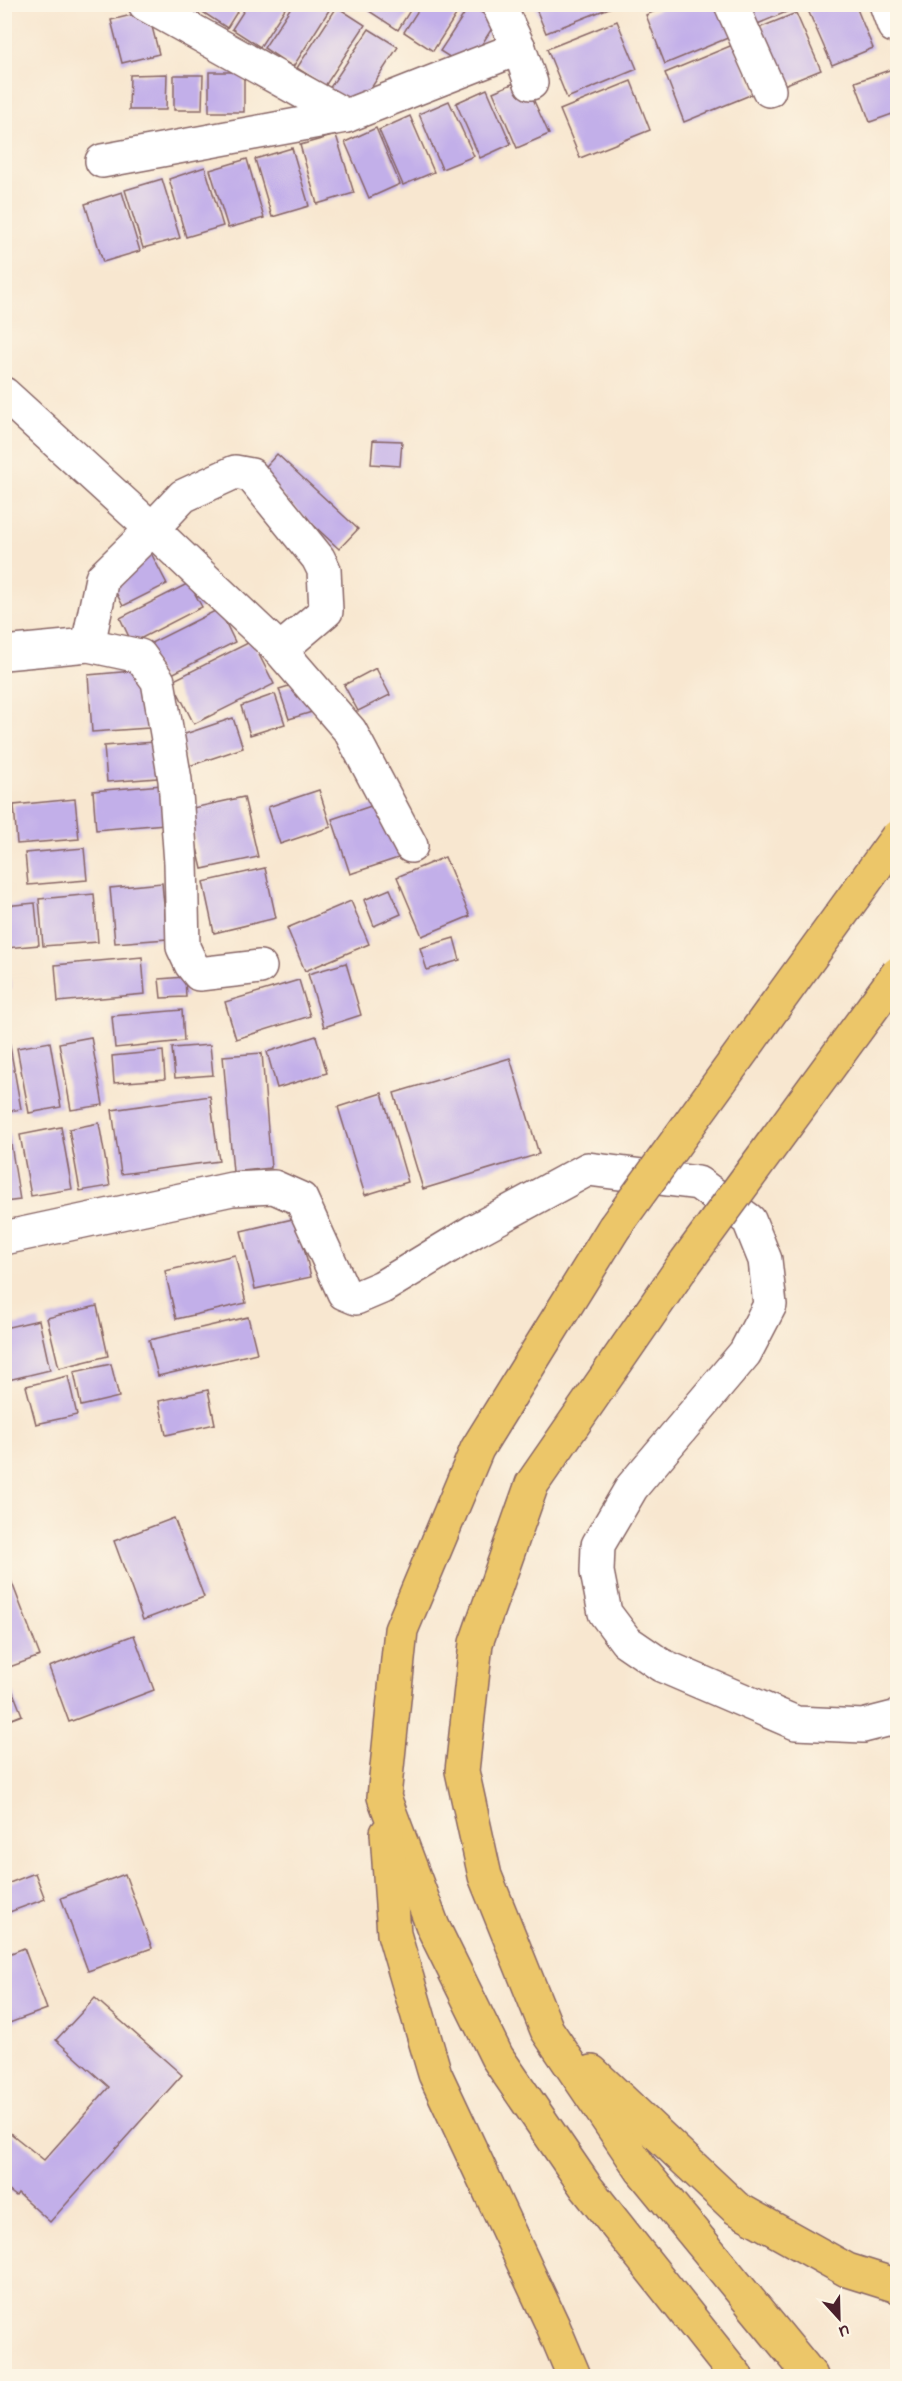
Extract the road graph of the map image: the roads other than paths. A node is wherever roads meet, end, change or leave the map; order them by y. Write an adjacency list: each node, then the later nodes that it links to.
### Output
1 (145, 4): 7 (street)
2 (498, 4): 4 (street)
3 (731, 4): 6 (street)
4 (519, 48): 5 (street); 7 (street)
5 (531, 83)
6 (769, 90)
7 (346, 116): 8 (street)
8 (102, 161)
9 (4, 394): 10 (street)
10 (152, 529): 11 (street); 12 (street); 12 (street)
11 (88, 645): 13 (street); 16 (street)
12 (280, 650): 15 (street)
13 (4, 653)
14 (897, 836): 20 (highway, bridge)
15 (411, 846)
16 (260, 967)
17 (897, 973): 21 (highway, bridge)
18 (4, 1238): 19 (street)
19 (897, 1717)
20 (384, 1797): 23 (highway); 24 (highway)
21 (547, 2030): 22 (highway); 25 (highway)
22 (897, 2286)
23 (574, 2376)
24 (736, 2376)
25 (811, 2376)

